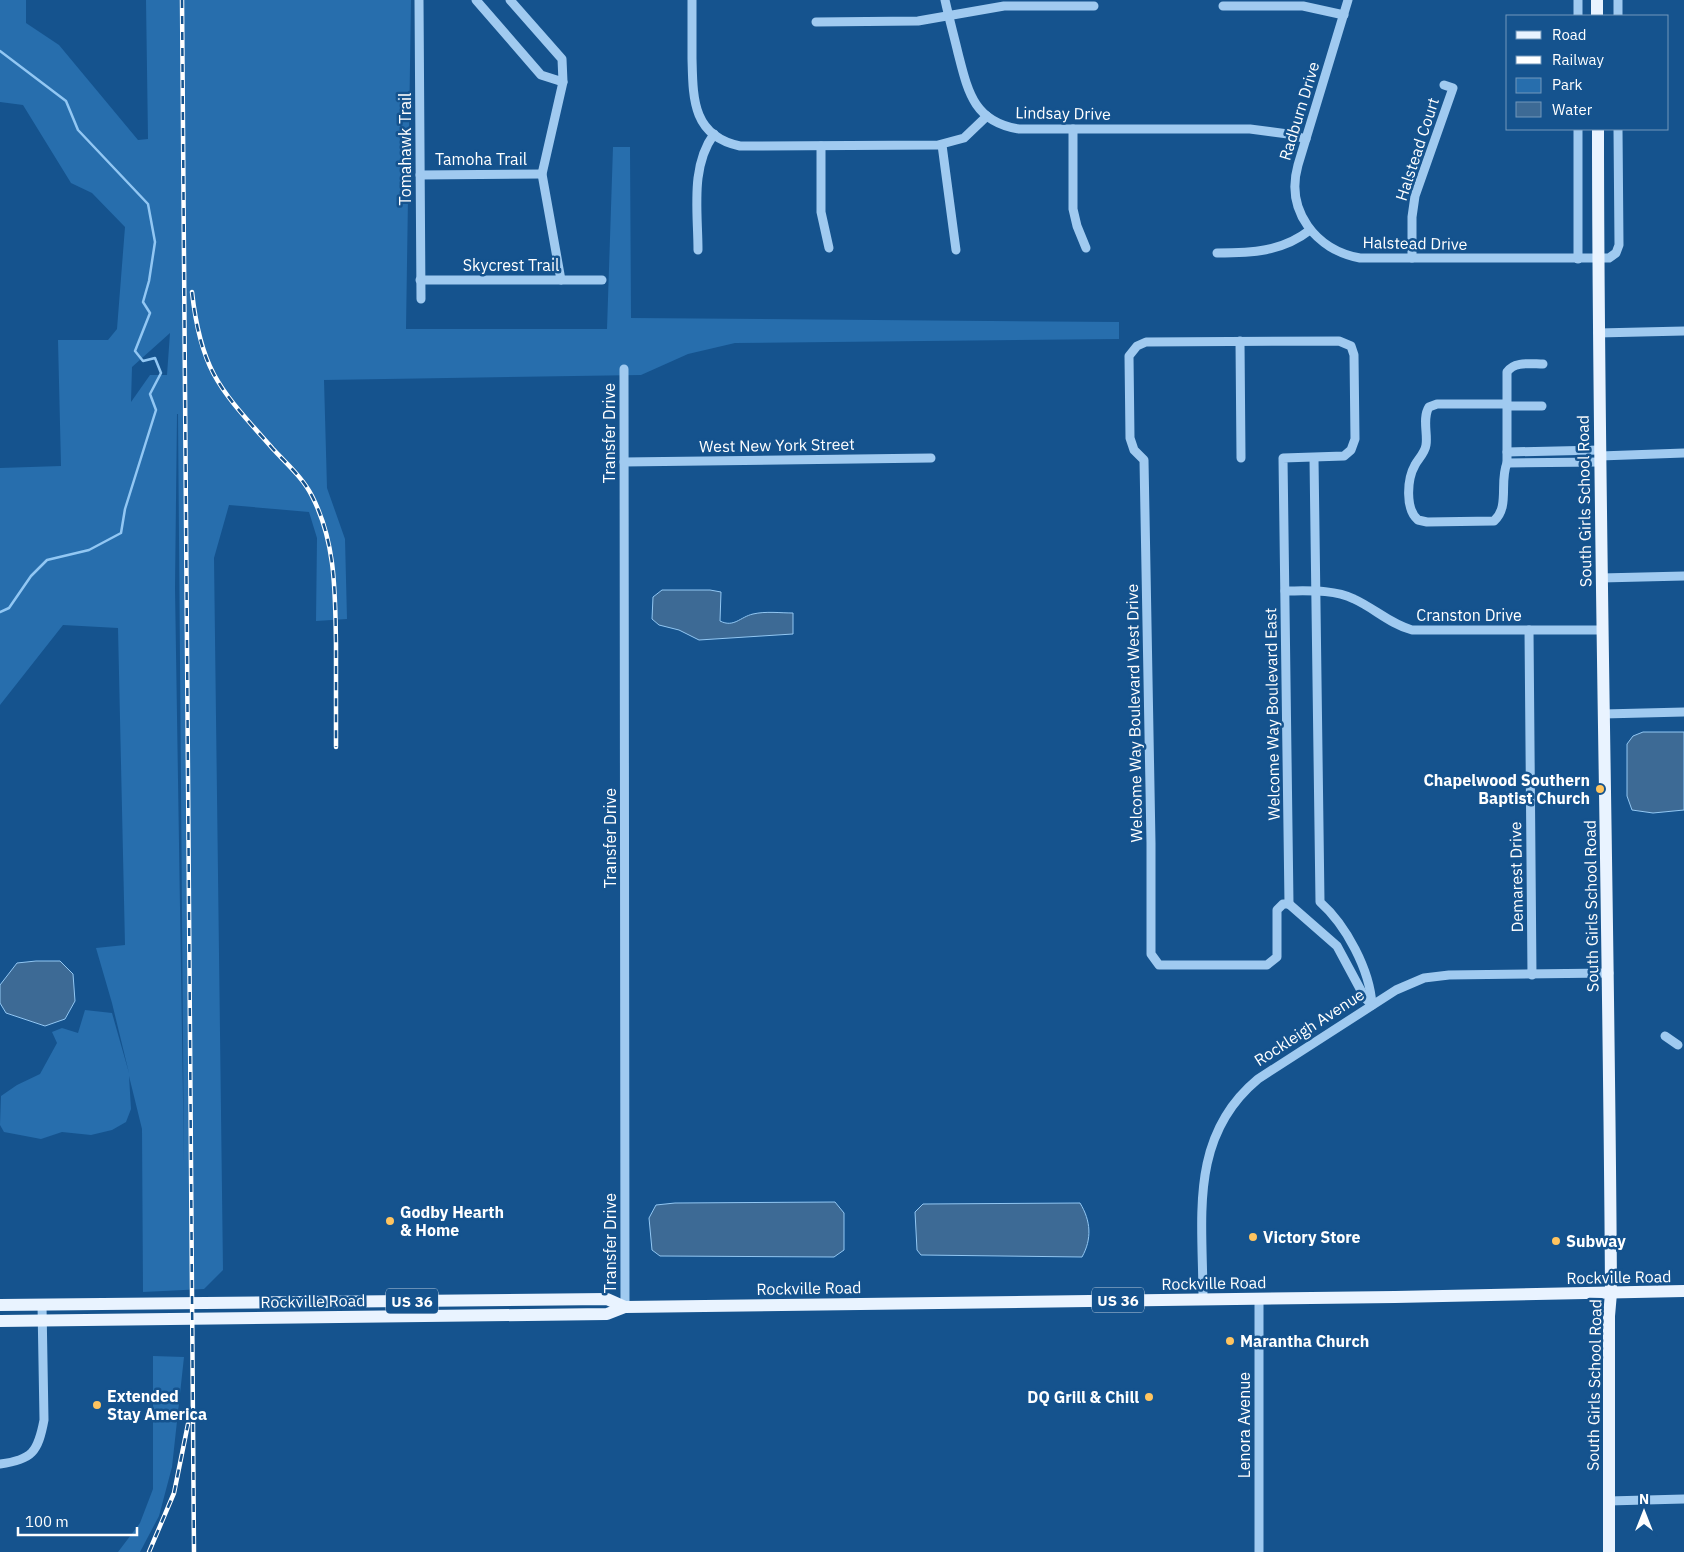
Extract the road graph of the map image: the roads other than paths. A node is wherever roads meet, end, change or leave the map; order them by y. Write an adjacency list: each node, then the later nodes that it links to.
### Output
1 (420, 0): 30 (street, Tomahawk Trail)
2 (476, 0): 18 (street)
3 (510, 0): 18 (street)
4 (692, 0): 25 (street)
5 (945, 0): 15 (street)
6 (1348, 0): 16 (street, Radburn Drive)
7 (1578, 0): 12 (street)
8 (1598, 0): 13 (main road)
9 (1618, 0): 14 (street)
10 (1094, 6): 15 (street)
11 (1222, 6): 16 (street)
12 (1578, 15)
13 (1598, 15)
14 (1618, 15)
15 (949, 16): 17 (street); 20 (street)
16 (1344, 16): 26 (street, Radburn Drive)
17 (816, 22)
18 (562, 82): 29 (street)
19 (1444, 85): 37 (street, Halstead Court)
20 (987, 116): 21 (street, Lindsay Drive); 27 (street)
21 (1073, 129): 26 (street, Lindsay Drive); 33 (street)
22 (1578, 130): 38 (street)
23 (1598, 130): 39 (main road, South Girls School Road)
24 (1618, 130): 39 (street)
25 (714, 134): 28 (street); 34 (street)
26 (1306, 139): 31 (street, Radburn Drive)
27 (942, 145): 28 (street); 35 (street)
28 (820, 146): 32 (street)
29 (542, 174): 30 (street, Tamoha Trail); 41 (street)
30 (420, 175): 40 (street, Tomahawk Trail)
31 (1310, 230): 36 (street); 37 (street, Halstead Drive)
32 (829, 248)
33 (1086, 248)
34 (698, 250)
35 (956, 250)
36 (1217, 253)
37 (1412, 258): 38 (street, Halstead Drive)
38 (1578, 259): 39 (street, Halstead Drive)
39 (1598, 259): 45 (main road, South Girls School Road)
40 (420, 280): 41 (street, Skycrest Trail); 43 (street, Tomahawk Trail)
41 (561, 280): 42 (street, Skycrest Trail)
42 (602, 280)
43 (421, 299)
44 (1684, 331): 45 (street)
45 (1598, 333): 53 (main road, South Girls School Road)
46 (1240, 341): 55 (street); 56 (street); 67 (street, Welcome Way Boulevard West Drive)
47 (1543, 364): 49 (street)
48 (624, 369): 57 (street, Transfer Drive)
49 (1507, 405): 50 (street); 51 (street); 58 (street)
50 (1542, 406)
51 (1507, 452): 53 (street); 58 (street)
52 (1684, 453): 53 (street)
53 (1600, 456): 58 (street); 60 (main road, South Girls School Road)
54 (931, 458): 57 (street, West New York Street)
55 (1241, 458)
56 (1314, 458): 61 (street, Welcome Way Boulevard East); 62 (street)
57 (624, 462): 79 (street, Transfer Drive)
58 (1507, 463)
59 (1684, 576): 60 (street)
60 (1601, 578): 64 (main road, South Girls School Road)
61 (1285, 591): 62 (street, Cranston Drive); 67 (street, Welcome Way Boulevard East)
62 (1316, 591): 63 (street, Cranston Drive); 70 (street)
63 (1529, 630): 64 (street, Cranston Drive); 69 (street, Demarest Drive)
64 (1602, 630): 66 (main road, South Girls School Road)
65 (1684, 712): 66 (street)
66 (1602, 714): 68 (main road, South Girls School Road)
67 (1289, 904): 70 (street)
68 (1609, 973): 69 (street, Rockleigh Avenue); 74 (main road, South Girls School Road)
69 (1532, 975): 70 (street, Rockleigh Avenue)
70 (1372, 1005): 76 (street, Rockleigh Avenue)
71 (1665, 1036): 72 (street)
72 (1678, 1046)
73 (1684, 1291): 74 (main road, Rockville Road / US 36)
74 (1611, 1293): 75 (main road, Rockville Road / US 36); 84 (main road, South Girls School Road)
75 (1259, 1298): 76 (main road, Rockville Road / US 36); 85 (street, Lenora Avenue)
76 (1203, 1299): 79 (main road, Rockville Road / US 36)
77 (42, 1305): 78 (main road, Rockville Road / US 36); 79 (main road, Rockville Road / US 36); 80 (street)
78 (0, 1306)
79 (625, 1306): 80 (main road, Rockville Road / US 36)
80 (42, 1320): 81 (main road, Rockville Road / US 36); 82 (street)
81 (0, 1321)
82 (0, 1464)
83 (1684, 1498): 84 (street)
84 (1608, 1501): 86 (main road, South Girls School Road)
85 (1259, 1552)
86 (1609, 1552)

